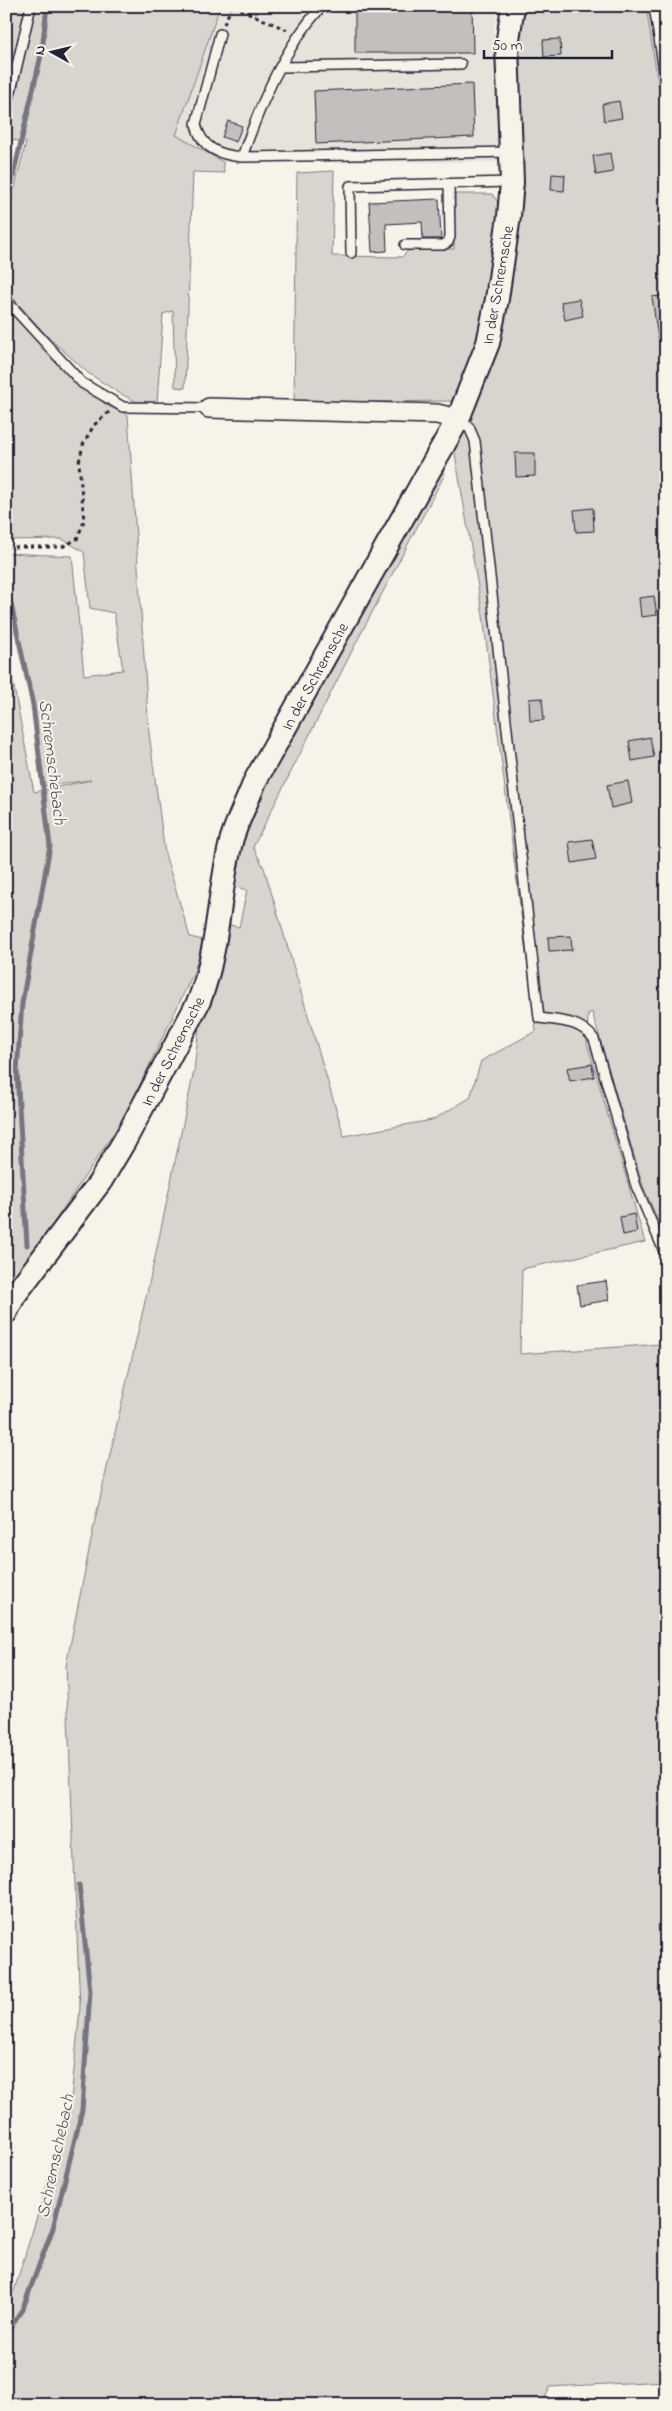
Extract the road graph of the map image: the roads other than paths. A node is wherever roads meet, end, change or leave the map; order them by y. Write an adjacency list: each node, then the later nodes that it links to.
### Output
1 (31, 6): 11 (lane)
2 (322, 6): 8 (lane)
3 (513, 6): 12 (street, In der Schremsche)
4 (654, 6): 6 (lane)
5 (220, 34): 13 (lane)
6 (662, 38): 9 (lane)
7 (461, 64): 8 (lane)
8 (281, 67): 13 (lane)
9 (665, 73): 10 (lane)
10 (666, 84)
11 (6, 112)
12 (511, 152): 13 (lane); 14 (street, In der Schremsche)
13 (242, 157)
14 (512, 182): 15 (lane); 20 (street, In der Schremsche)
15 (449, 184): 16 (lane); 17 (lane)
16 (405, 245)
17 (351, 253)
18 (6, 300): 19 (lane)
19 (208, 408): 20 (street)
20 (458, 419): 21 (lane); 22 (street, In der Schremsche)
21 (666, 1256)
22 (6, 1312)

